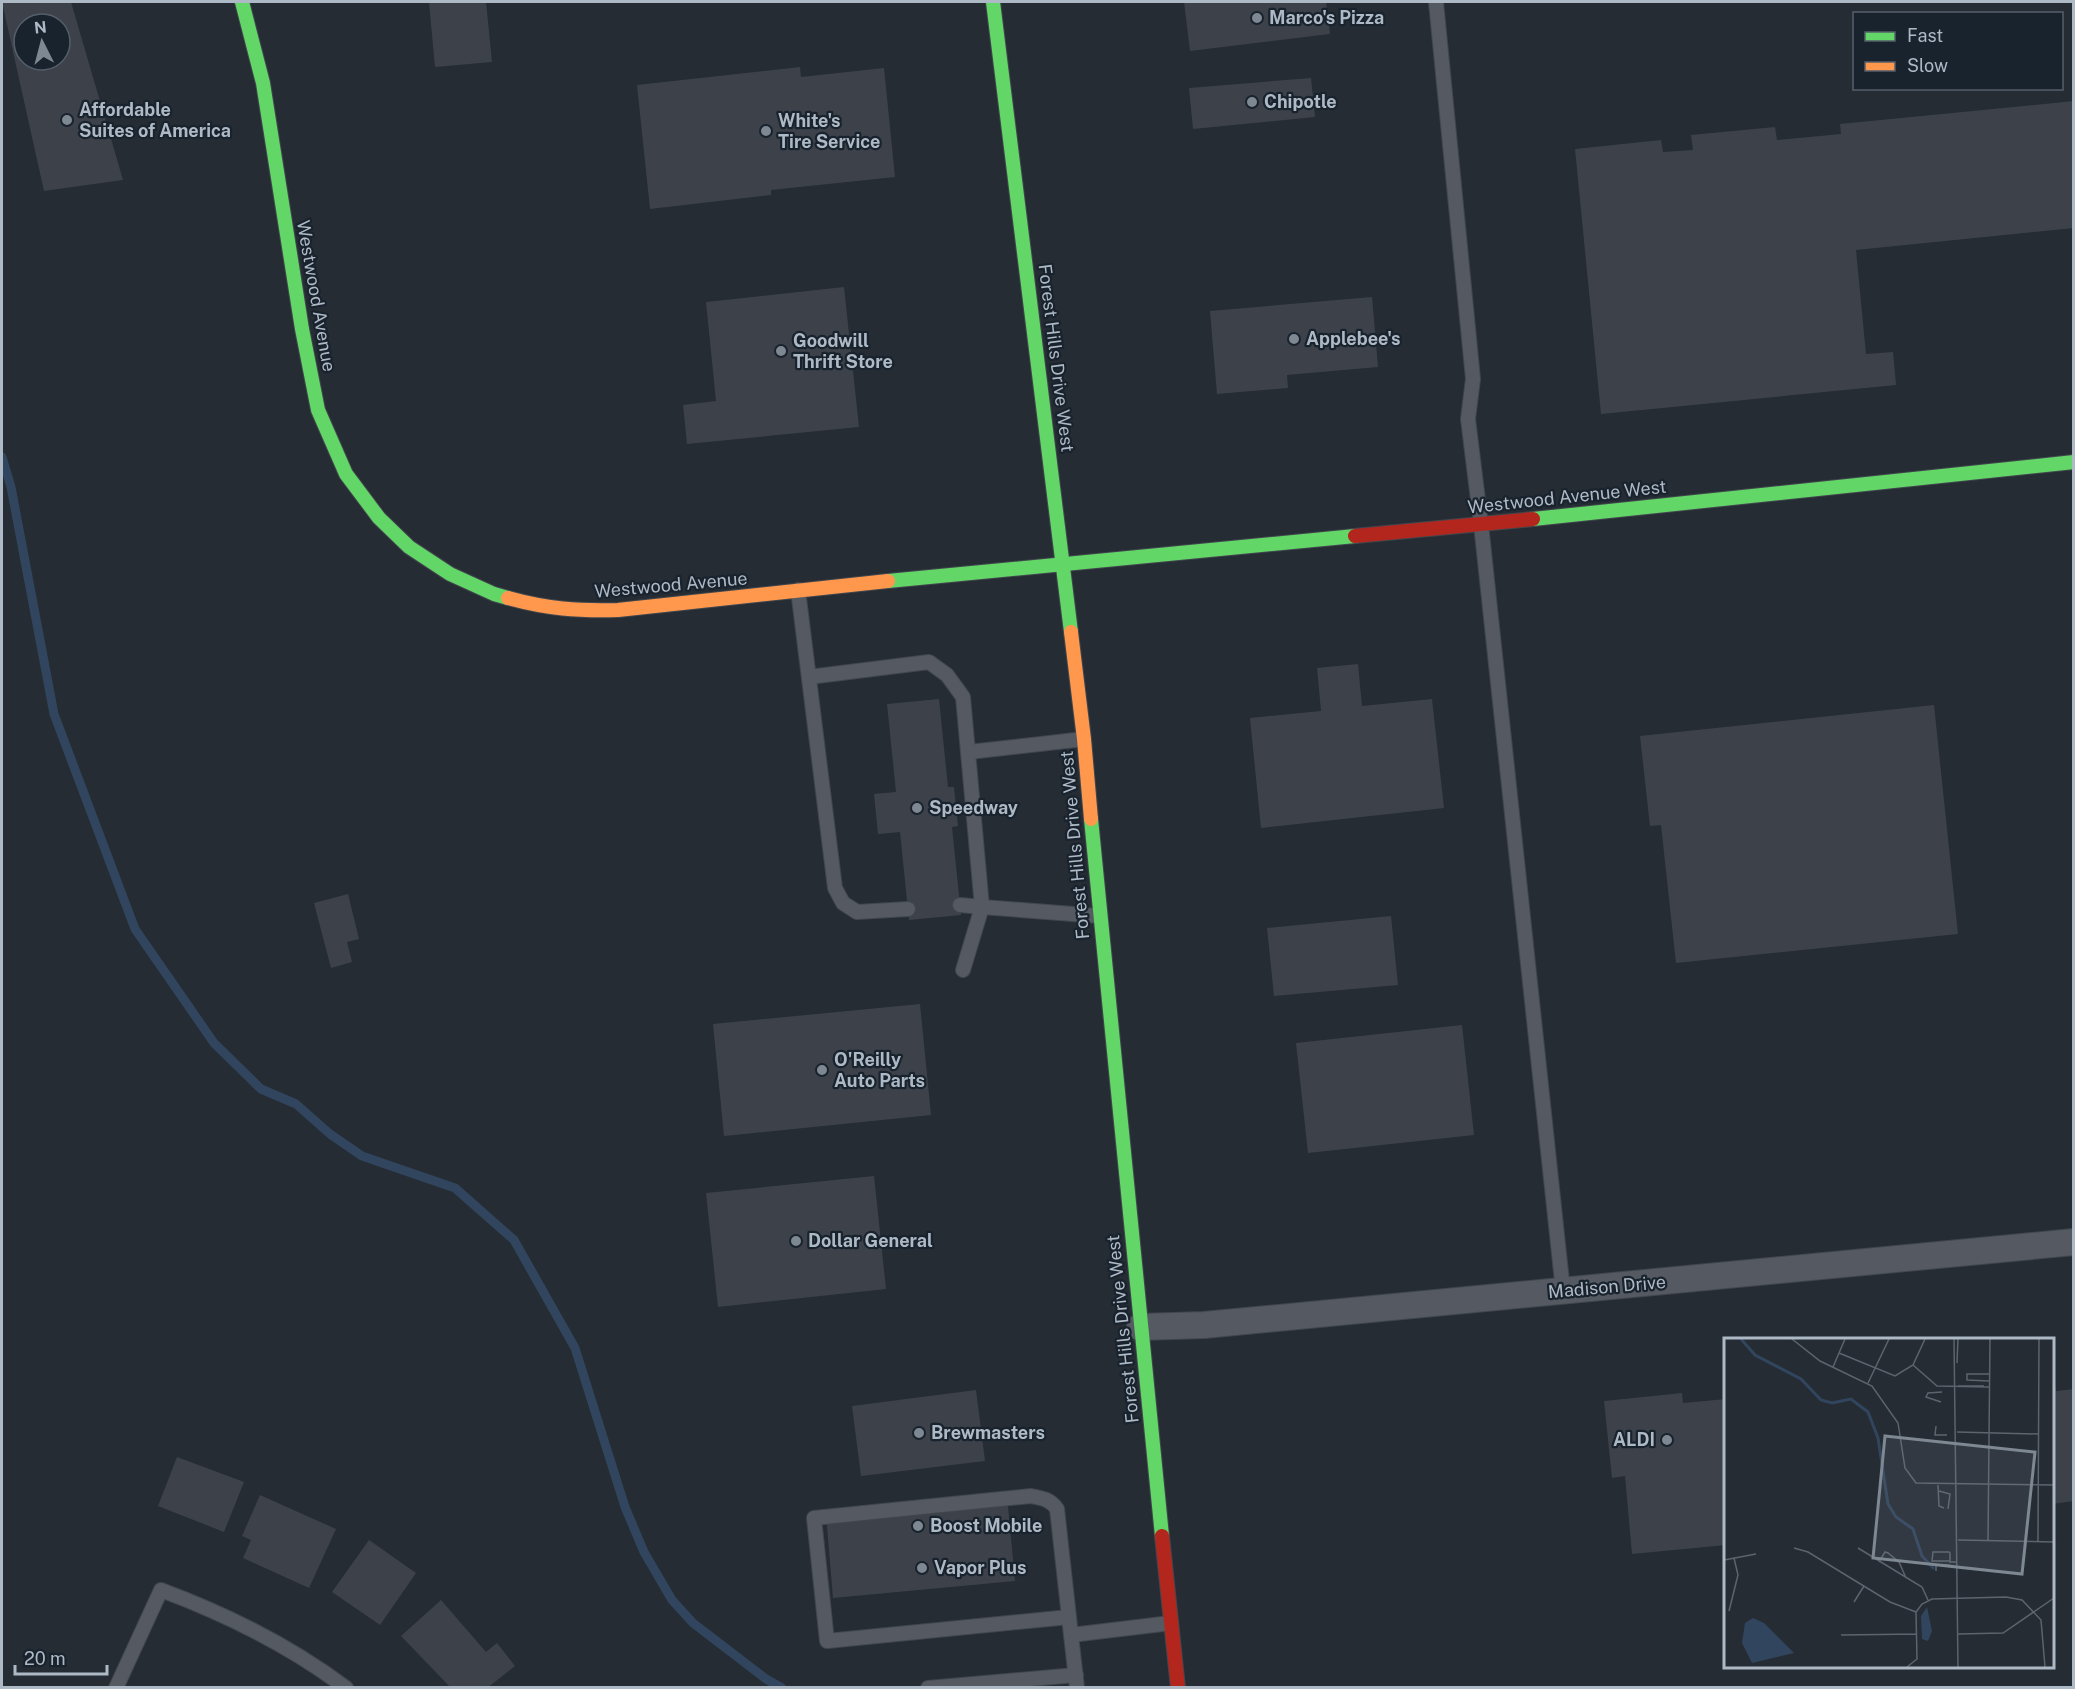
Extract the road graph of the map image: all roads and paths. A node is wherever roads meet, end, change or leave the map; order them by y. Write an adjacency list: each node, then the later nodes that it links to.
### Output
1 (242, 2): 7 (street, Westwood Avenue)
2 (993, 2): 6 (street, Forest Hills Drive West)
3 (1436, 2): 5 (lane)
4 (2073, 462): 5 (street, Westwood Avenue West)
5 (1481, 524): 6 (street, Westwood Avenue West); 17 (lane)
6 (1064, 565): 7 (street, Westwood Avenue); 9 (street, Forest Hills Drive West)
7 (798, 591): 8 (lane)
8 (809, 677): 10 (lane); 13 (lane)
9 (1084, 739): 10 (lane); 14 (street, Forest Hills Drive West)
10 (969, 752): 12 (lane)
11 (960, 905): 12 (lane)
12 (982, 907): 14 (lane); 15 (lane)
13 (908, 909)
14 (1099, 916): 18 (street, Forest Hills Drive West)
15 (963, 970)
16 (2073, 1242): 17 (street, Madison Drive)
17 (1563, 1291): 18 (street, Madison Drive)
18 (1140, 1327): 20 (street, Forest Hills Drive West)
19 (1069, 1617): 19 (lane); 21 (lane)
20 (1171, 1623): 21 (lane); 26 (street, Forest Hills Drive West)
21 (1071, 1635): 22 (lane)
22 (1076, 1681): 25 (lane)
23 (116, 1688): 24 (lane)
24 (346, 1688)
25 (928, 1688)
26 (1178, 1688)

